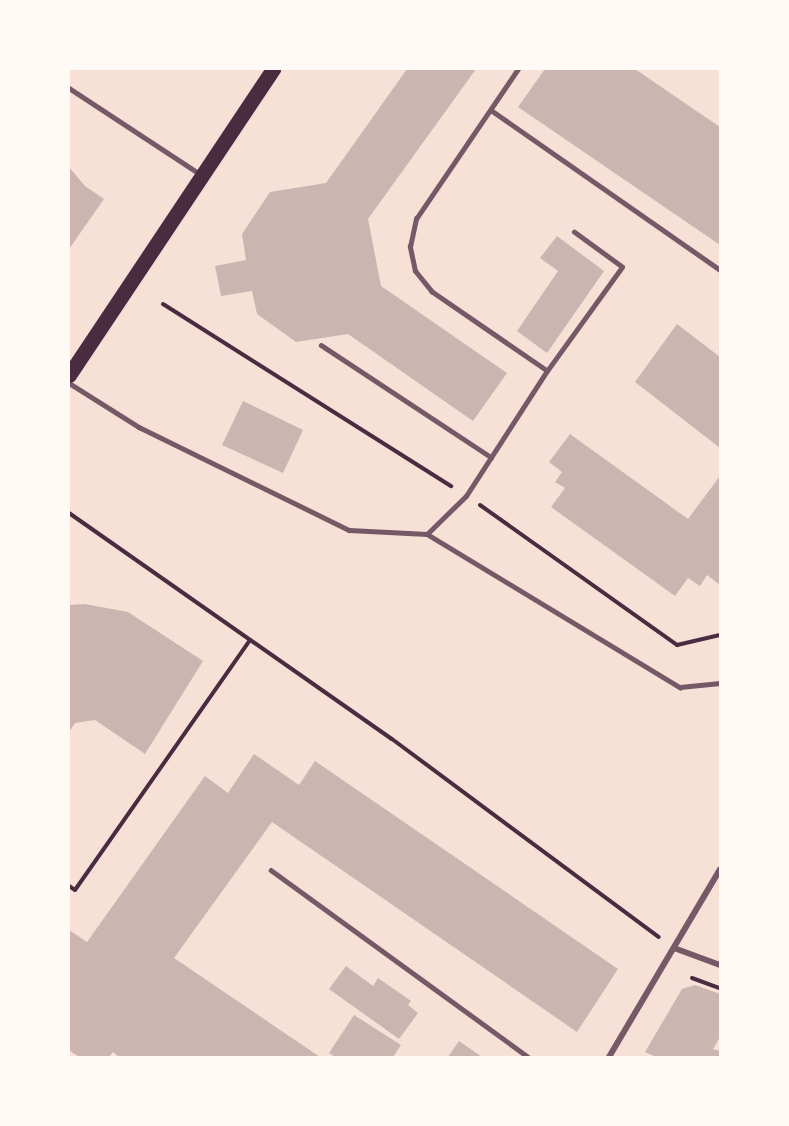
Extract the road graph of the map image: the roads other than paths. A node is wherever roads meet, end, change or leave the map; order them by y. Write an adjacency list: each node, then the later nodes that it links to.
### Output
1 (273, 69): 5 (main road)
2 (518, 69): 4 (lane)
3 (69, 88): 5 (lane)
4 (491, 110): 7 (lane); 9 (lane)
5 (202, 175): 10 (main road)
6 (574, 232): 9 (lane)
7 (720, 270)
8 (321, 345): 12 (lane)
9 (547, 371): 12 (lane)
10 (69, 375)
11 (69, 383): 13 (lane)
12 (491, 457): 13 (lane)
13 (427, 534): 14 (lane)
14 (720, 683)
15 (720, 869): 17 (street)
16 (271, 870): 19 (lane)
17 (674, 948): 18 (street); 20 (street)
18 (720, 965)
19 (528, 1057)
20 (609, 1057)

